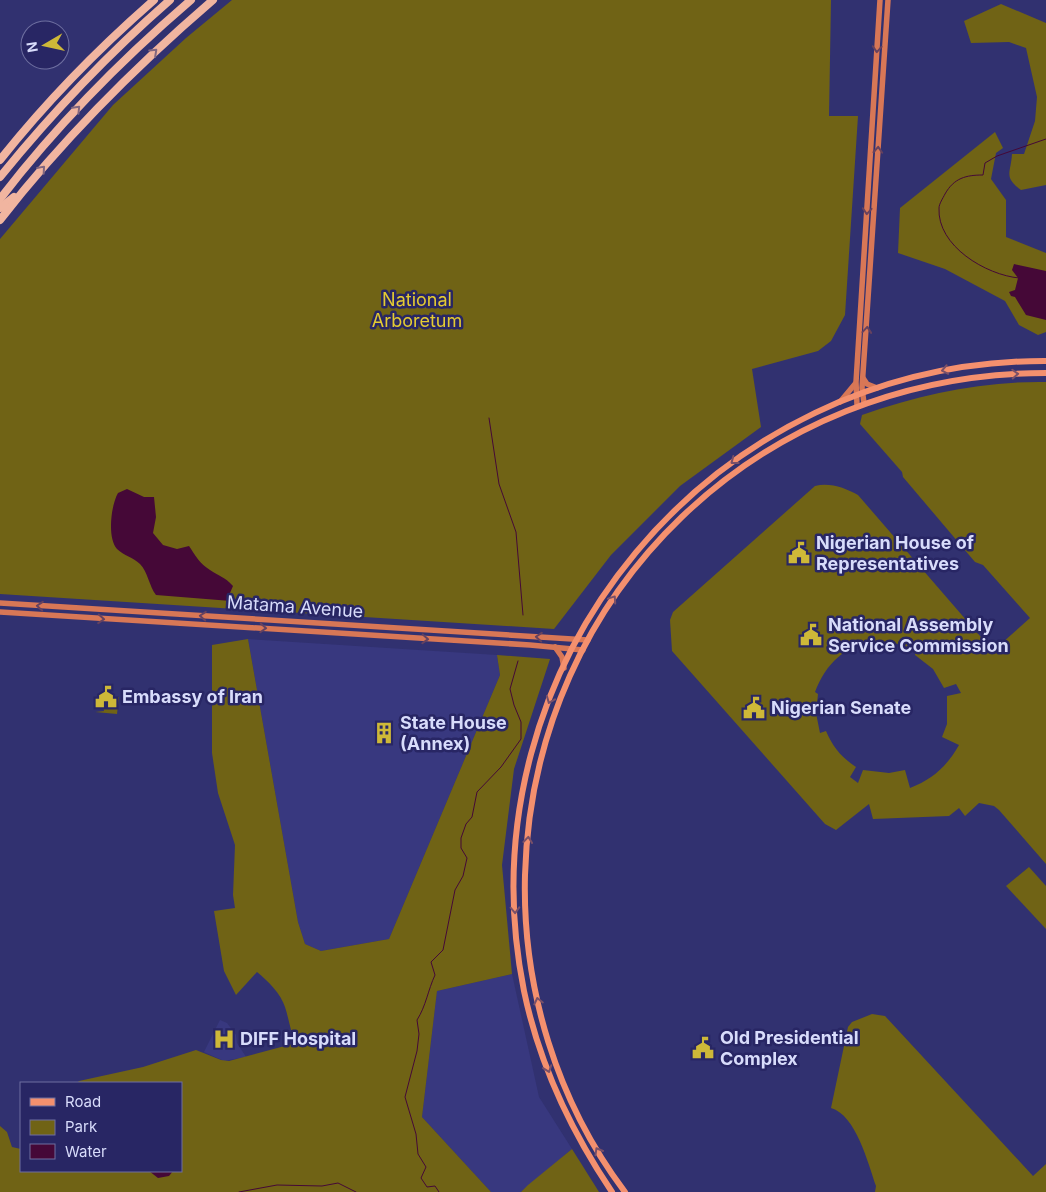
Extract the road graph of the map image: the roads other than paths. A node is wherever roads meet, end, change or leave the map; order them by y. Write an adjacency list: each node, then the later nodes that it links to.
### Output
1 (154, 0): 7 (highway)
2 (170, 0): 8 (highway)
3 (191, 0): 10 (highway, one-way to 3)
4 (213, 0): 9 (highway, one-way to 4)
5 (880, 0): 16 (main road, one-way to 16)
6 (888, 0): 15 (main road, one-way to 6)
7 (0, 160)
8 (0, 177)
9 (25, 189): 11 (highway); 12 (highway)
10 (0, 199)
11 (0, 208)
12 (0, 220)
13 (1046, 361): 17 (main road, one-way to 17)
14 (1046, 373): 20 (main road, one-way to 14)
15 (863, 378): 17 (main road); 18 (main road)
16 (856, 382): 18 (main road); 19 (main road)
17 (877, 388): 18 (main road)
18 (859, 394): 19 (main road); 20 (main road)
19 (840, 402): 25 (main road, one-way to 25)
20 (861, 404): 26 (main road, one-way to 20)
21 (0, 603): 23 (main road, Matama Avenue, one-way to 21)
22 (0, 612): 24 (main road, Matama Avenue, one-way to 24)
23 (318, 624): 24 (main road); 25 (main road, Matama Avenue, one-way to 23)
24 (318, 632): 27 (main road, Matama Avenue, one-way to 27)
25 (577, 640): 26 (main road, Matama Avenue); 28 (main road)
26 (588, 640): 29 (main road)
27 (555, 647): 28 (main road, Matama Avenue); 30 (main road)
28 (573, 648): 29 (main road, Matama Avenue); 30 (main road)
29 (583, 650): 32 (main road, one-way to 29)
30 (564, 668): 31 (main road, one-way to 31)
31 (612, 1192)
32 (625, 1192)

